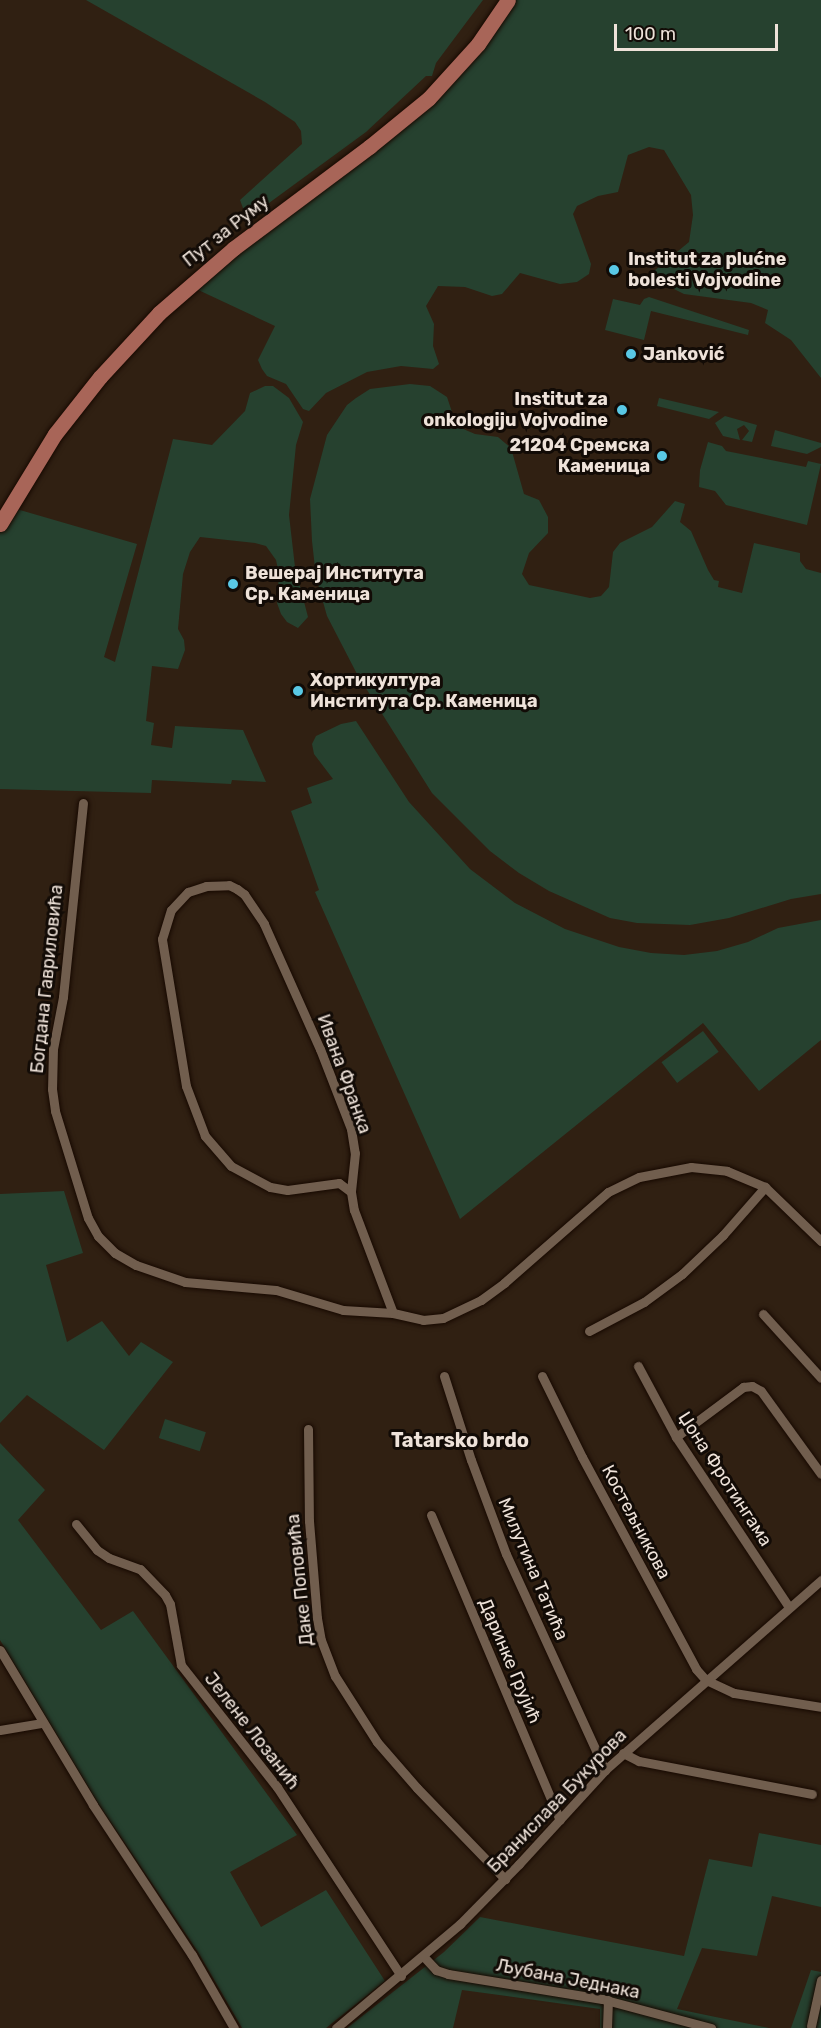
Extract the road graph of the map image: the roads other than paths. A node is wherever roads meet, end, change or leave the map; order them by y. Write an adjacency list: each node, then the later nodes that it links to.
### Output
1 (508, 0): 2 (main road, Пут за Руму)
2 (0, 524)
3 (83, 803): 7 (street, Богдана Гавриловића)
4 (765, 1187): 6 (street, Богдана Гавриловића); 7 (street, Богдана Гавриловића); 9 (street)
5 (351, 1192): 5 (street, Ивана Франка); 7 (street, Ивана Франка)
6 (821, 1241)
7 (393, 1313)
8 (763, 1314): 13 (street)
9 (589, 1331)
10 (638, 1366): 15 (street, Џона Фротингама)
11 (444, 1376): 27 (street, Милутина Татића)
12 (542, 1376): 22 (street, Костељникова)
13 (821, 1378)
14 (308, 1429): 30 (street, Даке Поповића)
15 (676, 1437): 16 (street); 20 (street, Џона Фротингама)
16 (821, 1474)
17 (431, 1515): 29 (street, Даринке Грујић)
18 (76, 1524): 32 (street, Јелене Лозанић)
19 (821, 1580): 20 (street, Бранислава Букурова)
20 (789, 1607): 22 (street, Бранислава Букурова)
21 (0, 1650): 24 (street)
22 (706, 1680): 23 (street); 26 (street, Бранислава Букурова)
23 (821, 1707)
24 (42, 1723): 25 (street); 36 (street)
25 (0, 1730)
26 (623, 1753): 27 (street, Бранислава Букурова); 28 (street)
27 (605, 1770): 29 (street, Бранислава Букурова)
28 (812, 1794)
29 (560, 1820): 30 (street, Бранислава Букурова)
30 (505, 1879): 31 (street, Бранислава Букурова)
31 (424, 1957): 32 (street, Бранислава Букурова); 34 (street, Љубана Једнака)
32 (401, 1976): 37 (street, Бранислава Букурова)
33 (821, 1980): 35 (street)
34 (608, 2000): 38 (street); 39 (street, Љубана Једнака)
35 (811, 2026)
36 (234, 2028)
37 (336, 2028)
38 (607, 2028)
39 (711, 2028)

